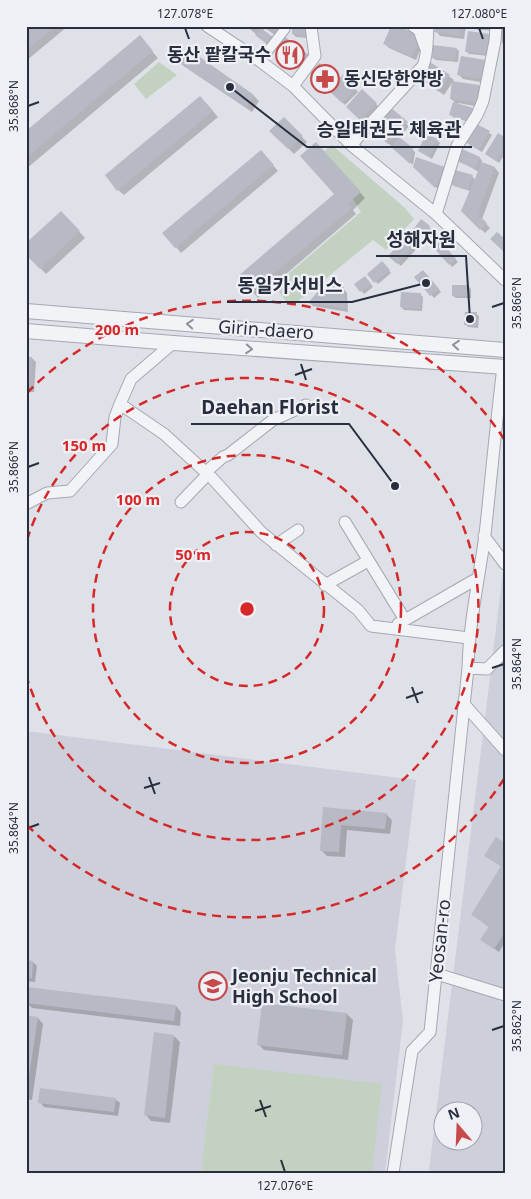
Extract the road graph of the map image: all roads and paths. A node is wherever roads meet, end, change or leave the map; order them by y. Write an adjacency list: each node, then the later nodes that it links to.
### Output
1 (207, 26): 8 (street)
2 (285, 26): 8 (street)
3 (311, 26): 9 (street)
4 (413, 26): 7 (street)
5 (428, 26): 7 (street)
6 (496, 26): 11 (street)
7 (426, 48): 10 (street)
8 (260, 61): 9 (street)
9 (293, 86): 10 (street)
10 (351, 144): 11 (street)
11 (436, 214): 12 (street)
12 (505, 280)
13 (26, 312): 16 (street, Girin-daero, one-way to 13)
14 (26, 331): 15 (street, Girin-daero)
15 (173, 343): 17 (street, Girin-daero, one-way to 17); 18 (street)
16 (505, 350)
17 (504, 367): 25 (street, Yeosan-ro)
18 (120, 404): 20 (street); 22 (street)
19 (306, 405): 20 (street)
20 (207, 473): 21 (street); 26 (street)
21 (181, 502)
22 (26, 504)
23 (345, 522): 27 (street)
24 (298, 530): 26 (street)
25 (484, 536): 28 (street); 29 (street, Yeosan-ro)
26 (276, 545): 30 (street)
27 (368, 561): 30 (street); 31 (street)
28 (505, 564)
29 (478, 578): 31 (street); 33 (street, Yeosan-ro)
30 (326, 585): 32 (street)
31 (405, 620): 32 (street)
32 (390, 629): 33 (street)
33 (469, 638): 35 (street, Yeosan-ro)
34 (505, 651): 35 (street)
35 (468, 668): 36 (street, Yeosan-ro)
36 (463, 703): 37 (street); 38 (street, Yeosan-ro)
37 (505, 750)
38 (436, 974): 39 (street); 40 (street, Yeosan-ro)
39 (505, 995)
40 (394, 1172)

